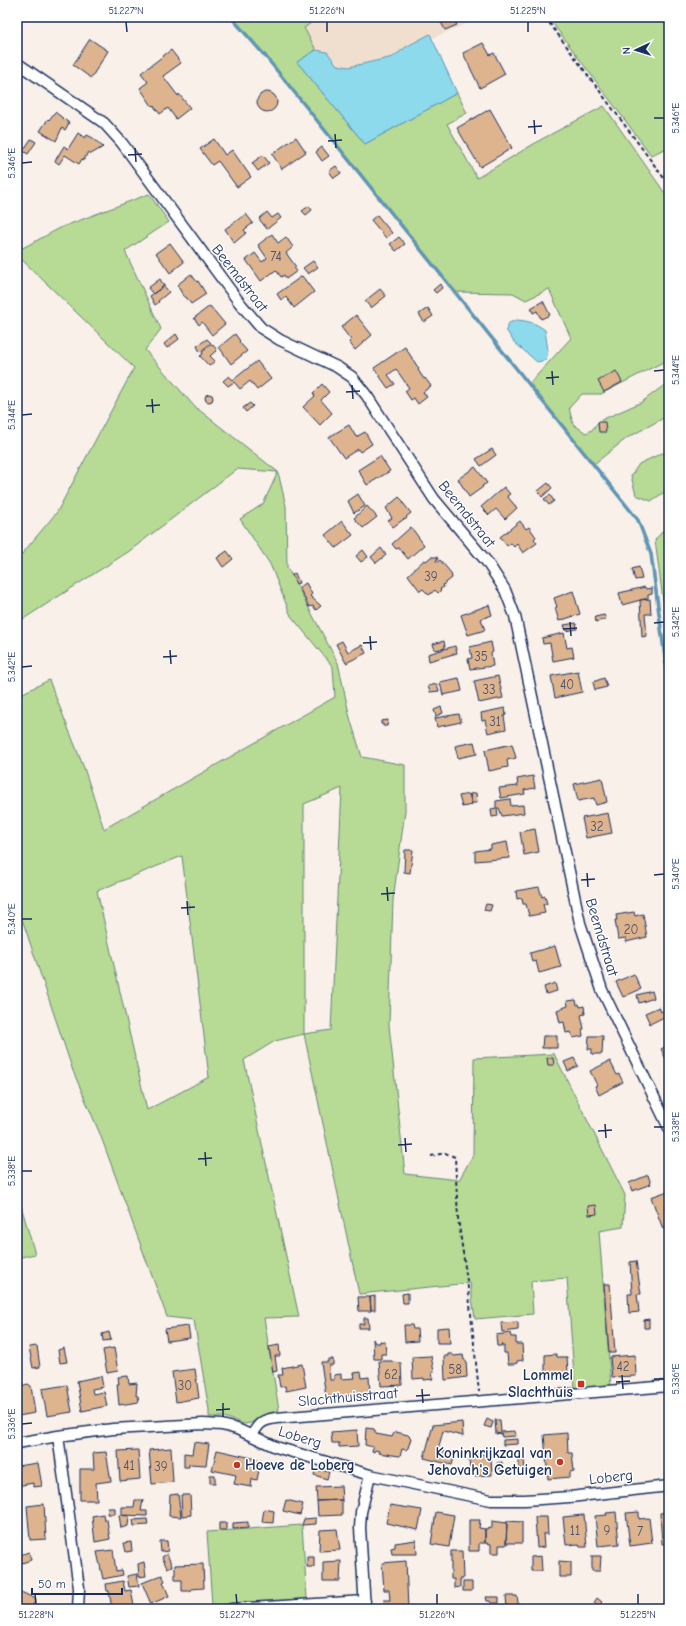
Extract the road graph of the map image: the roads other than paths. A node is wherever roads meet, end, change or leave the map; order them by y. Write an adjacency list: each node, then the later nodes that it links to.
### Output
1 (17, 63): 2 (street, Beemdstraat)
2 (669, 1128)
3 (669, 1386): 4 (street, Slachthuisstraat)
4 (252, 1435): 5 (street, Loberg); 7 (street, Loberg)
5 (58, 1436): 6 (street, Loberg); 10 (street)
6 (17, 1443)
7 (370, 1475): 8 (street, Loberg); 9 (street)
8 (669, 1486)
9 (365, 1605): 11 (street)
10 (78, 1609)
11 (230, 1609)

